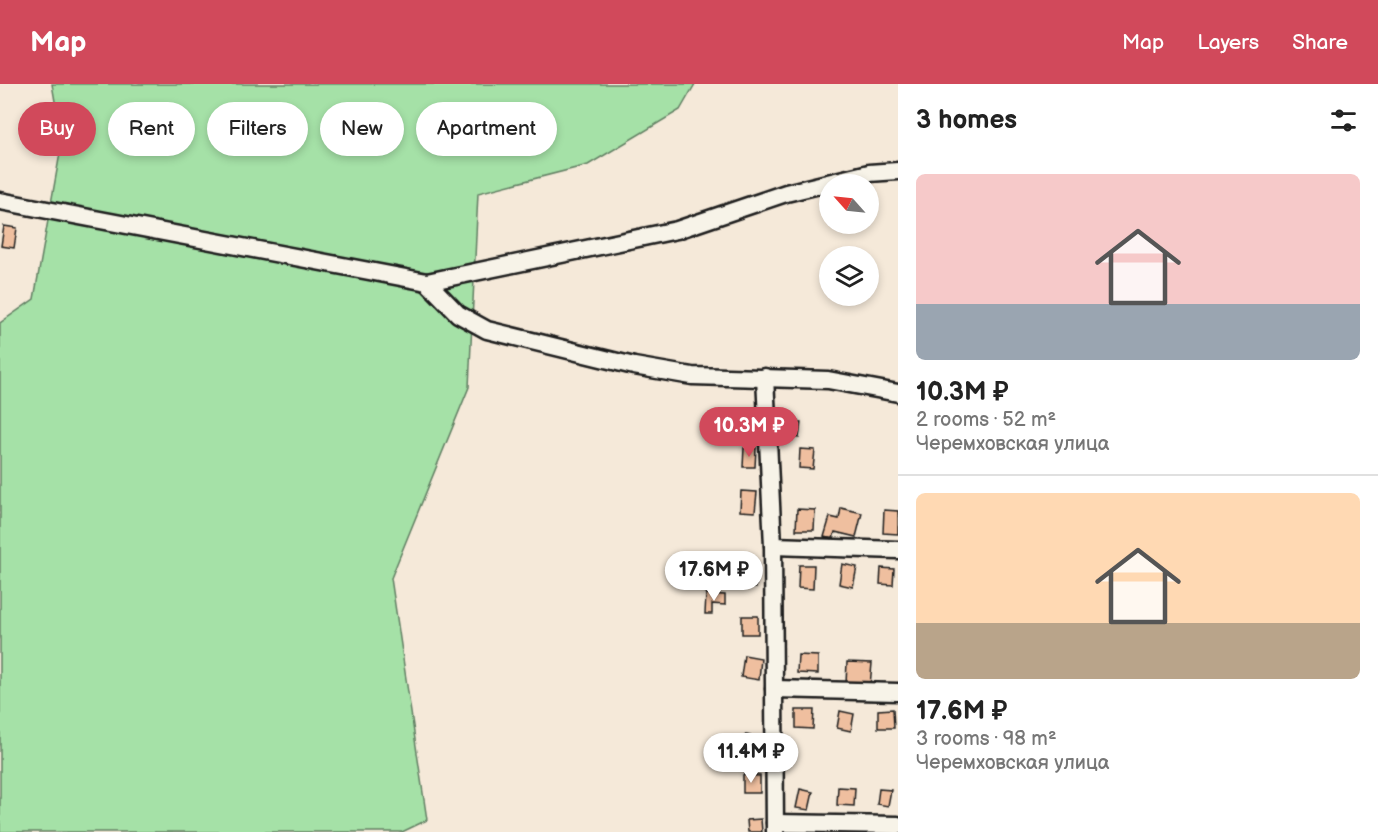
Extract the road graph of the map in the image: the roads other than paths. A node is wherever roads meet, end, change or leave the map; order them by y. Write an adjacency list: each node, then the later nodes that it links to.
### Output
1 (898, 171): 3 (street)
2 (0, 201): 3 (street)
3 (427, 282): 4 (street)
4 (765, 377): 5 (street); 6 (street)
5 (898, 393)
6 (773, 546): 7 (street); 8 (street)
7 (898, 550)
8 (774, 689): 9 (street); 11 (street)
9 (898, 692)
10 (898, 825): 11 (street)
11 (775, 827)

